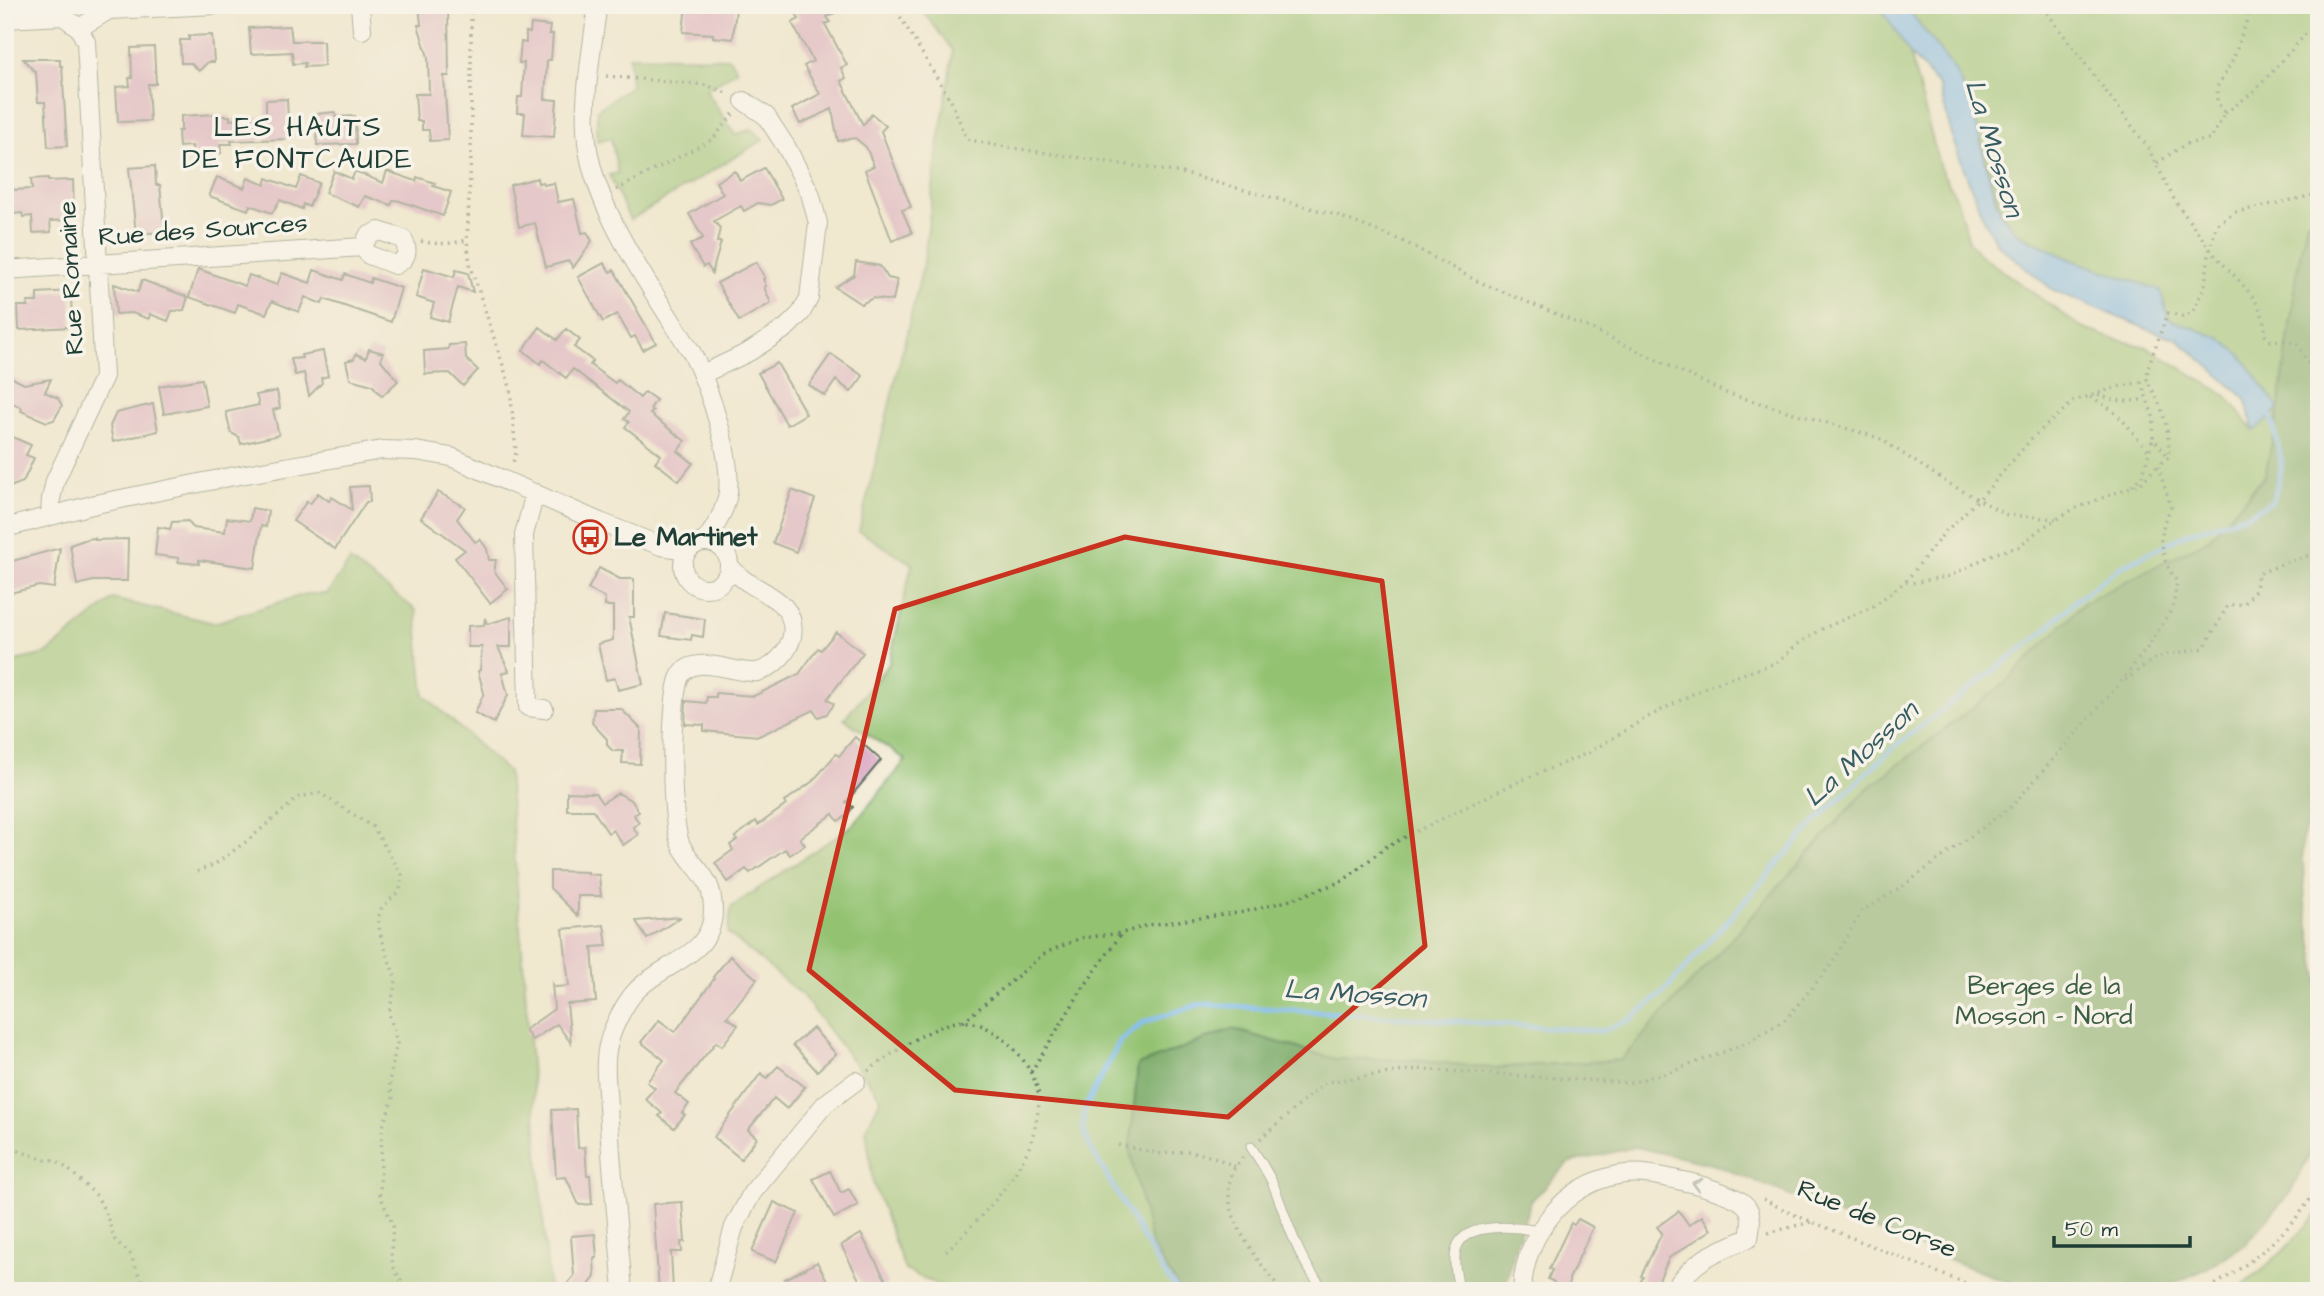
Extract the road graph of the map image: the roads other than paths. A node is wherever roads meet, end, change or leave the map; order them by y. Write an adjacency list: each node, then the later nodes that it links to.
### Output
1 (216, 5): 5 (street)
2 (360, 5): 6 (street)
3 (597, 9): 11 (street)
4 (5, 19): 5 (street)
5 (79, 28): 9 (street, Rue Romaine)
6 (362, 30)
7 (744, 101): 11 (street)
8 (363, 247): 8 (street, Rue des Sources); 9 (street, Rue des Sources)
9 (96, 263): 10 (street, Rue des Sources); 13 (street, Rue Romaine)
10 (5, 270)
11 (702, 374): 15 (street)
12 (535, 493): 13 (street); 16 (street); 18 (street)
13 (50, 516): 14 (street)
14 (5, 528)
15 (712, 543): 16 (street); 17 (street)
16 (685, 557): 17 (street)
17 (727, 573): 22 (street)
18 (544, 709)
19 (856, 1081): 23 (street)
20 (1251, 1147): 24 (lane)
21 (1538, 1231): 25 (lane); 26 (street); 27 (street, one-way to 21)
22 (623, 1291)
23 (716, 1291)
24 (1326, 1291)
25 (1459, 1291)
26 (1522, 1291)
27 (1673, 1291)

